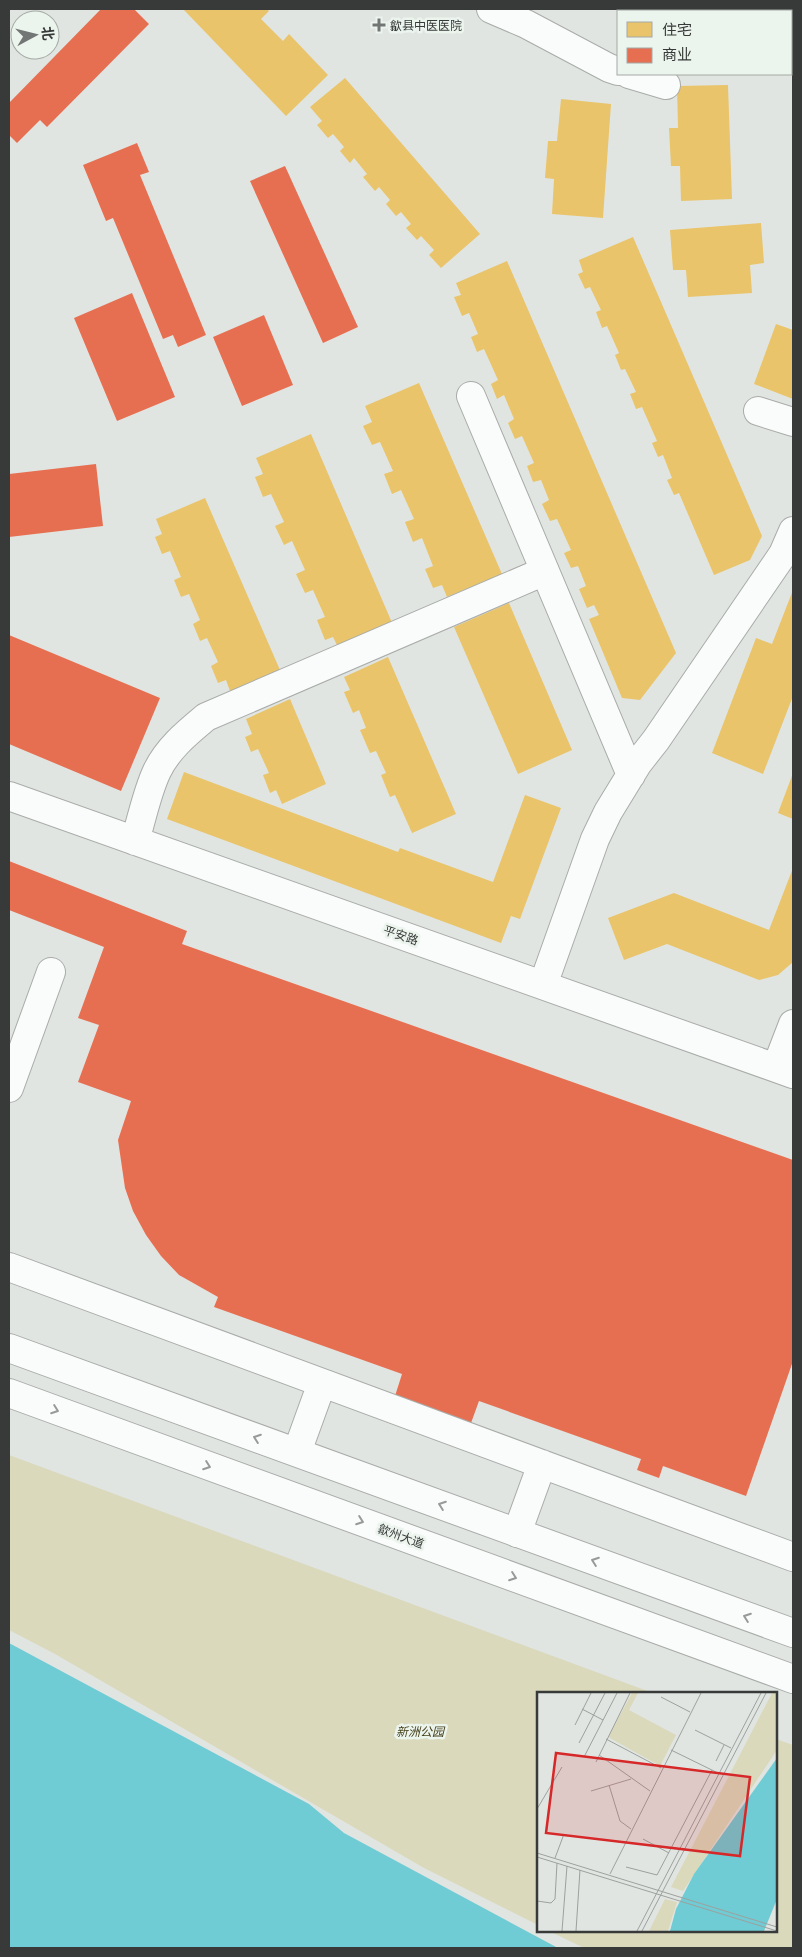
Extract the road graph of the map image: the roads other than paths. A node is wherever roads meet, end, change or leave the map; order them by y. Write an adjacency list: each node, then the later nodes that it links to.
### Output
1 (491, 9): 2 (main road)
2 (617, 71)
3 (632, 75): 4 (main road)
4 (666, 85)
5 (471, 396): 9 (main road)
6 (758, 411): 7 (main road)
7 (793, 422)
8 (793, 531): 10 (main road)
9 (545, 570): 10 (main road); 12 (main road)
10 (631, 775): 14 (main road)
11 (9, 796): 12 (main road, 平安路)
12 (135, 841): 14 (main road, 平安路)
13 (52, 972): 17 (main road)
14 (543, 985): 16 (main road, 平安路)
15 (793, 1024): 16 (main road)
16 (785, 1071)
17 (9, 1088)
18 (9, 1267): 20 (main road)
19 (9, 1348): 22 (main road, one-way to 19)
20 (322, 1383): 22 (main road); 23 (main road)
21 (9, 1393): 27 (main road, 歙州大道, one-way to 27)
22 (297, 1452): 24 (main road, one-way to 22)
23 (542, 1464): 24 (main road); 25 (main road)
24 (517, 1533): 26 (main road, one-way to 24)
25 (793, 1557)
26 (793, 1633)
27 (793, 1679)

